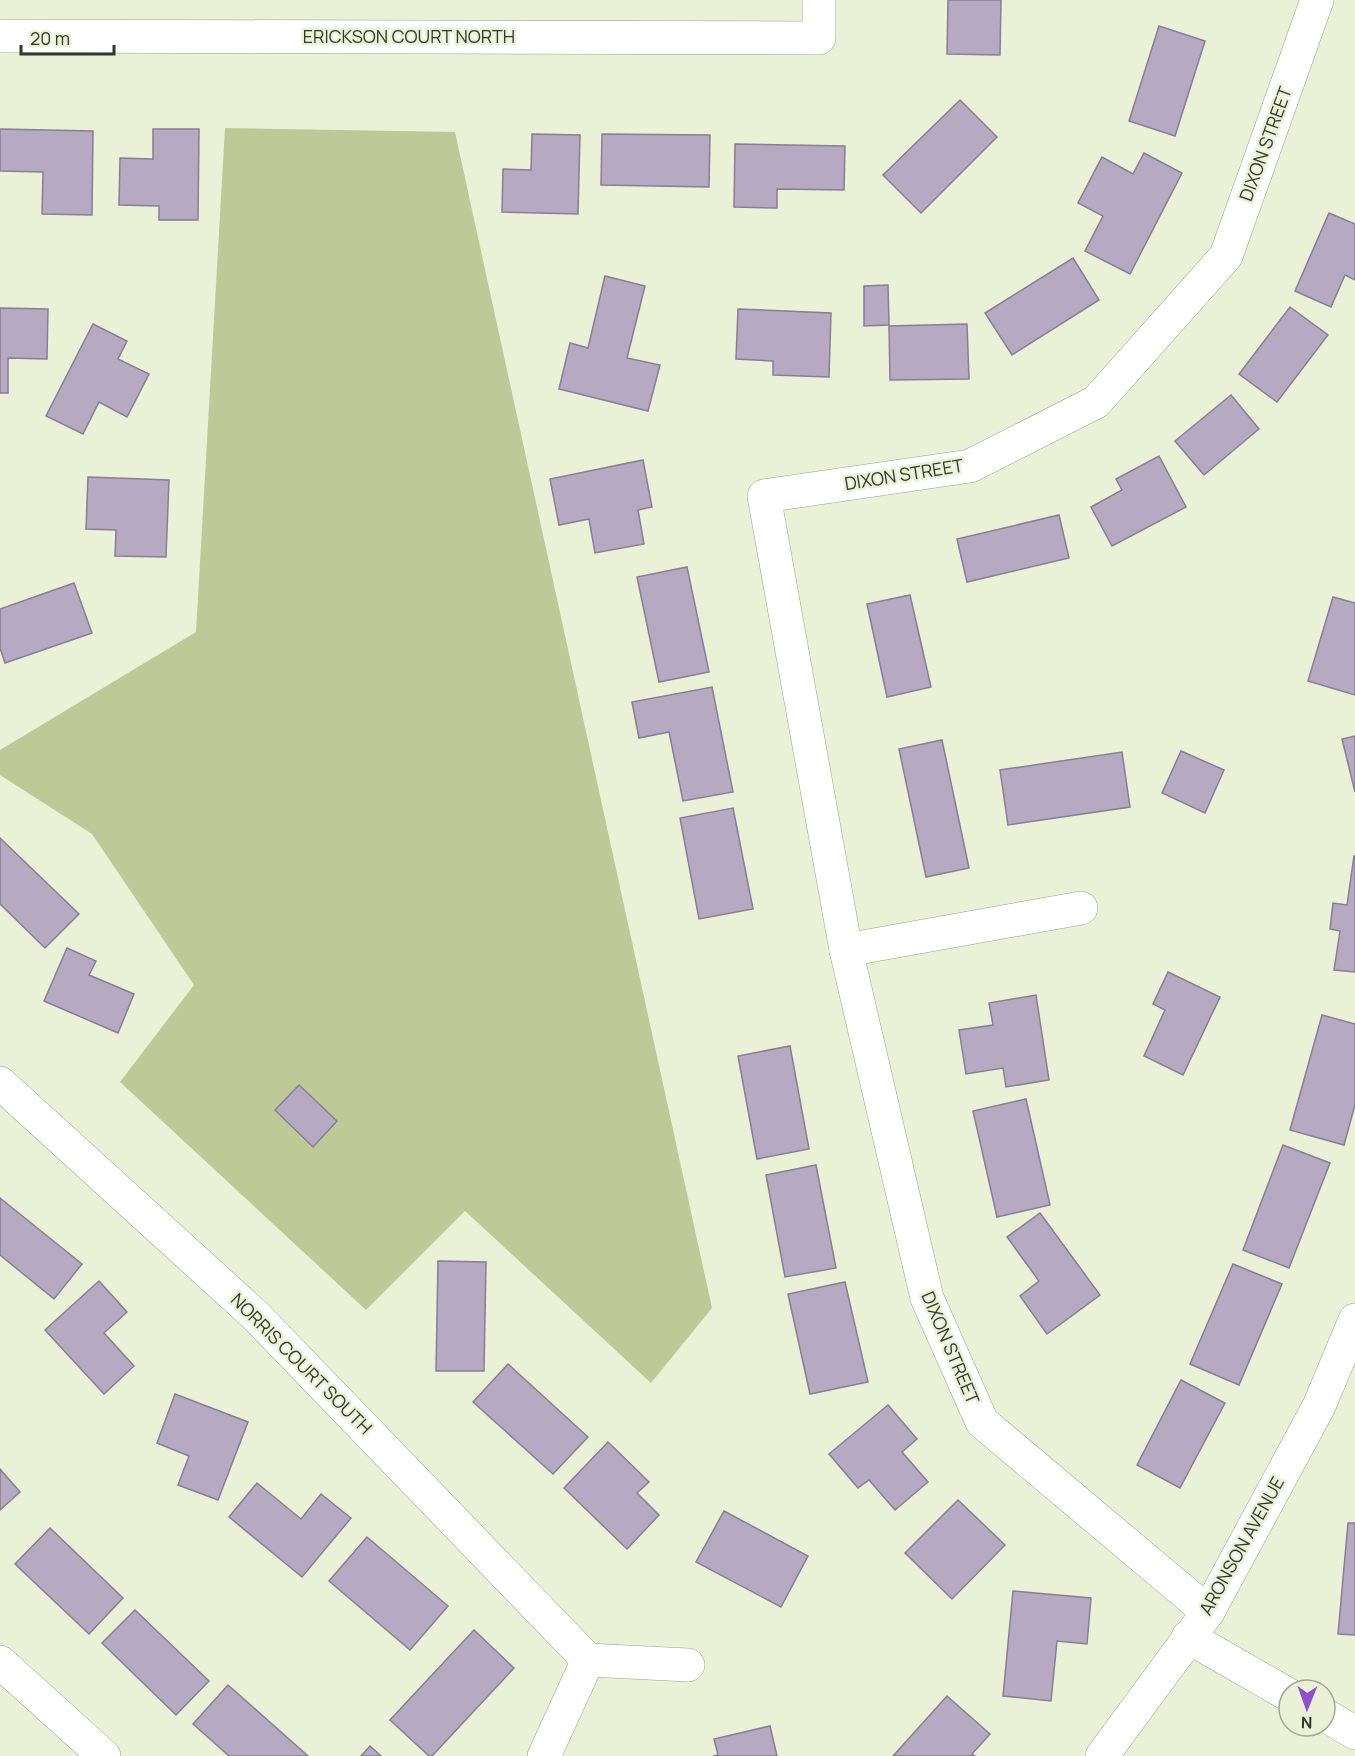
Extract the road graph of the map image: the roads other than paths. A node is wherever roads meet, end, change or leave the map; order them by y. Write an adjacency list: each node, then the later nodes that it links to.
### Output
1 (819, 0): 3 (street, ERICKSON COURT NORTH)
2 (1317, 0): 5 (street, DIXON STREET)
3 (0, 36)
4 (1081, 908): 5 (street)
5 (846, 950): 8 (street, DIXON STREET)
6 (0, 1083): 9 (street, NORRIS COURT SOUTH)
7 (1355, 1320): 8 (street, ARONSON AVENUE)
8 (1198, 1625): 12 (street, DIXON STREET); 17 (street, ARONSON AVENUE)
9 (588, 1660): 11 (street); 16 (street)
10 (0, 1662): 15 (street)
11 (688, 1665)
12 (1277, 1686)
13 (1337, 1723): 14 (street)
14 (1355, 1733)
15 (104, 1756)
16 (544, 1756)
17 (1102, 1756)

